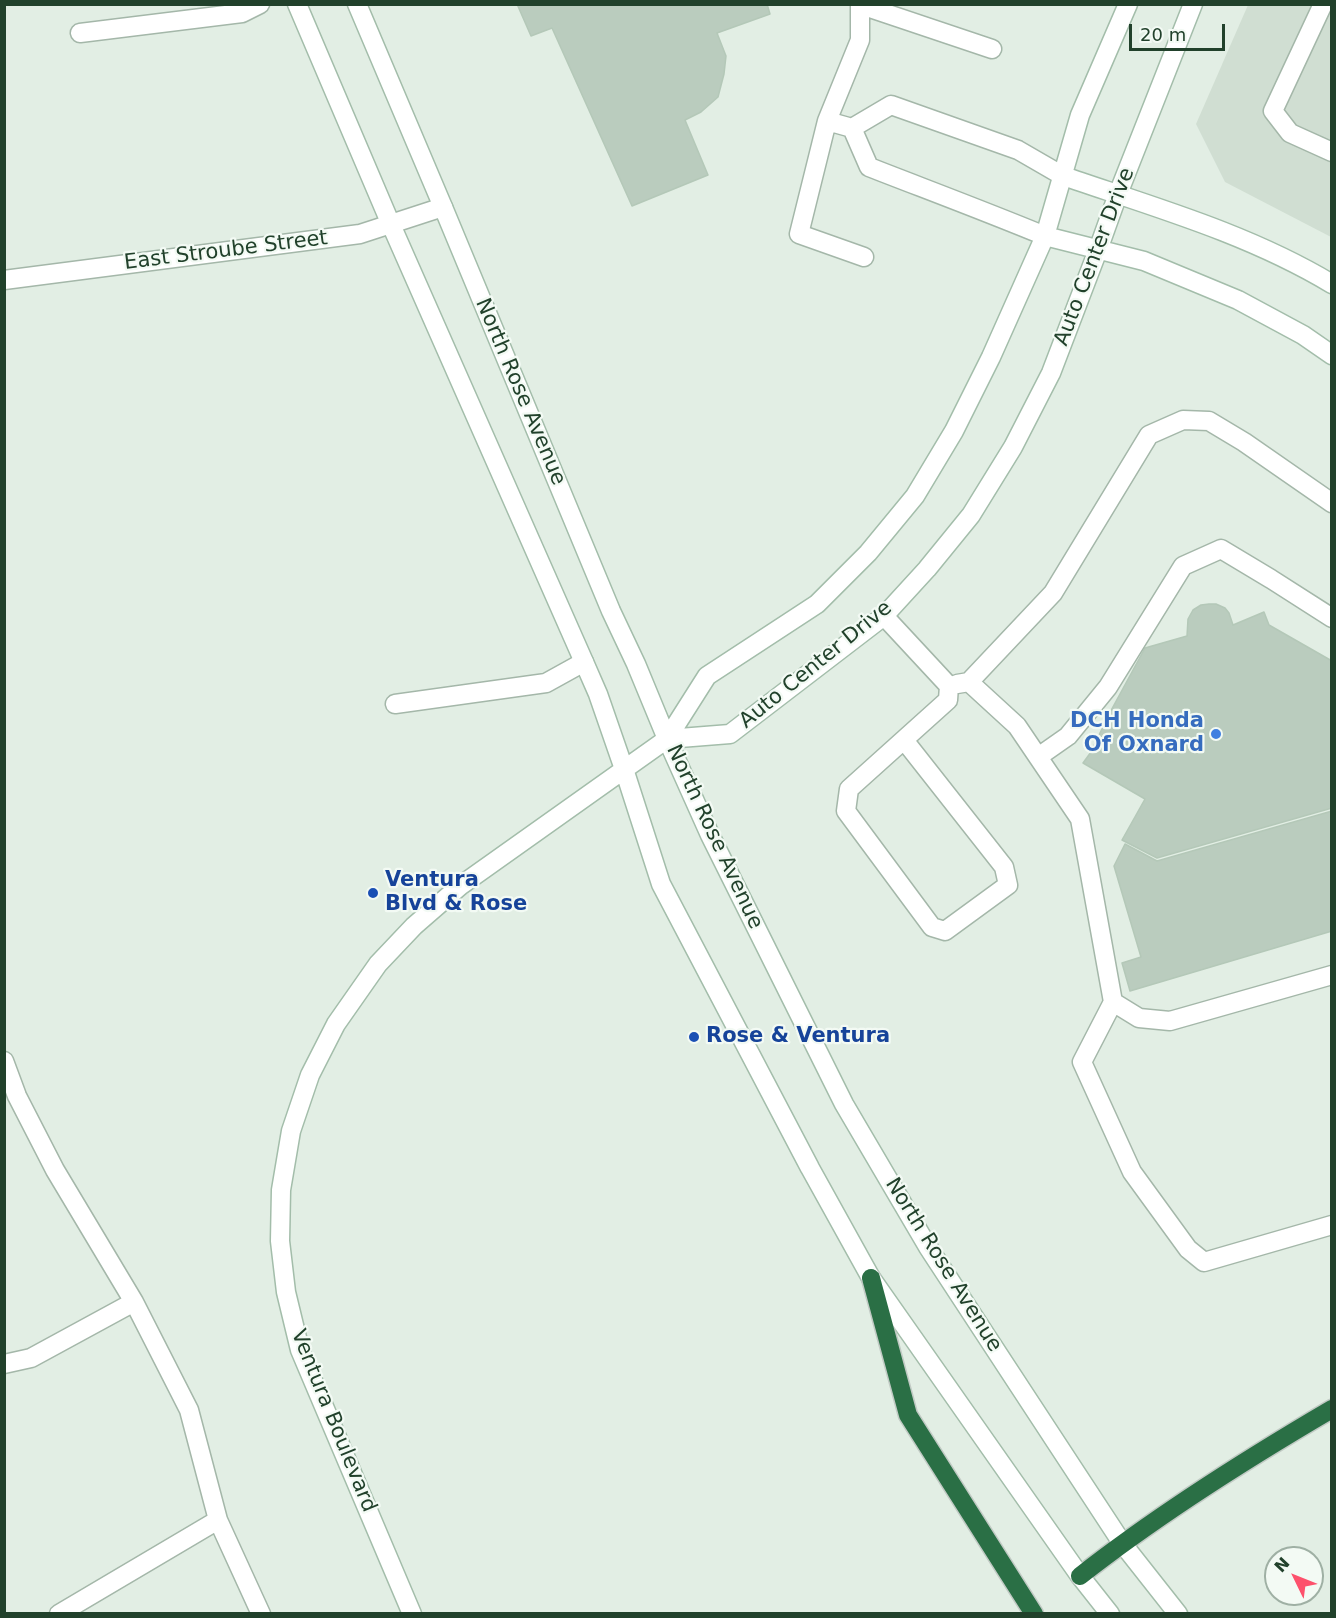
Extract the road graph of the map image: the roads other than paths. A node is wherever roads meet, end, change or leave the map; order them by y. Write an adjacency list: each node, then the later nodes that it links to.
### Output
1 (260, 4): 8 (street)
2 (297, 4): 16 (street)
3 (357, 4): 15 (street, North Rose Avenue)
4 (1128, 4): 13 (street)
5 (1193, 4): 14 (street, Auto Center Drive)
6 (1323, 4): 12 (street)
7 (861, 5): 9 (street); 10 (street)
8 (80, 33)
9 (992, 49)
10 (827, 121): 11 (street); 19 (street)
11 (852, 128): 13 (street); 17 (street)
12 (1332, 152)
13 (1063, 176): 14 (street); 17 (street)
14 (1118, 194): 18 (street, Auto Center Drive); 21 (street)
15 (443, 207): 16 (street, East Stroube Street); 30 (street, North Rose Avenue)
16 (391, 224): 20 (street, East Stroube Street); 26 (street)
17 (1045, 236): 18 (street); 30 (street)
18 (1098, 250): 22 (street); 24 (street, Auto Center Drive)
19 (864, 257)
20 (4, 280)
21 (1332, 284)
22 (1332, 355)
23 (1332, 503): 27 (street)
24 (884, 616): 28 (street); 30 (street, Auto Center Drive)
25 (1332, 618): 32 (street)
26 (584, 662): 29 (street); 33 (street)
27 (969, 682): 28 (street); 32 (street)
28 (949, 686): 31 (street)
29 (395, 704)
30 (667, 739): 33 (street, Ventura Boulevard); 43 (street, North Rose Avenue)
31 (904, 740): 31 (street)
32 (1038, 757): 35 (street)
33 (624, 769): 38 (street); 47 (street, Ventura Boulevard)
34 (1332, 975): 35 (street)
35 (1113, 1002): 37 (street)
36 (4, 1061): 39 (street)
37 (1332, 1225)
38 (871, 1278): 44 (street); 48 (highway)
39 (134, 1302): 40 (street); 42 (street)
40 (4, 1364)
41 (1332, 1409): 43 (highway)
42 (218, 1520): 45 (street); 46 (street)
43 (1122, 1543): 44 (highway); 50 (street, North Rose Avenue)
44 (1080, 1576): 49 (street)
45 (59, 1614)
46 (261, 1614)
47 (412, 1614)
48 (1034, 1614)
49 (1110, 1614)
50 (1178, 1614)

